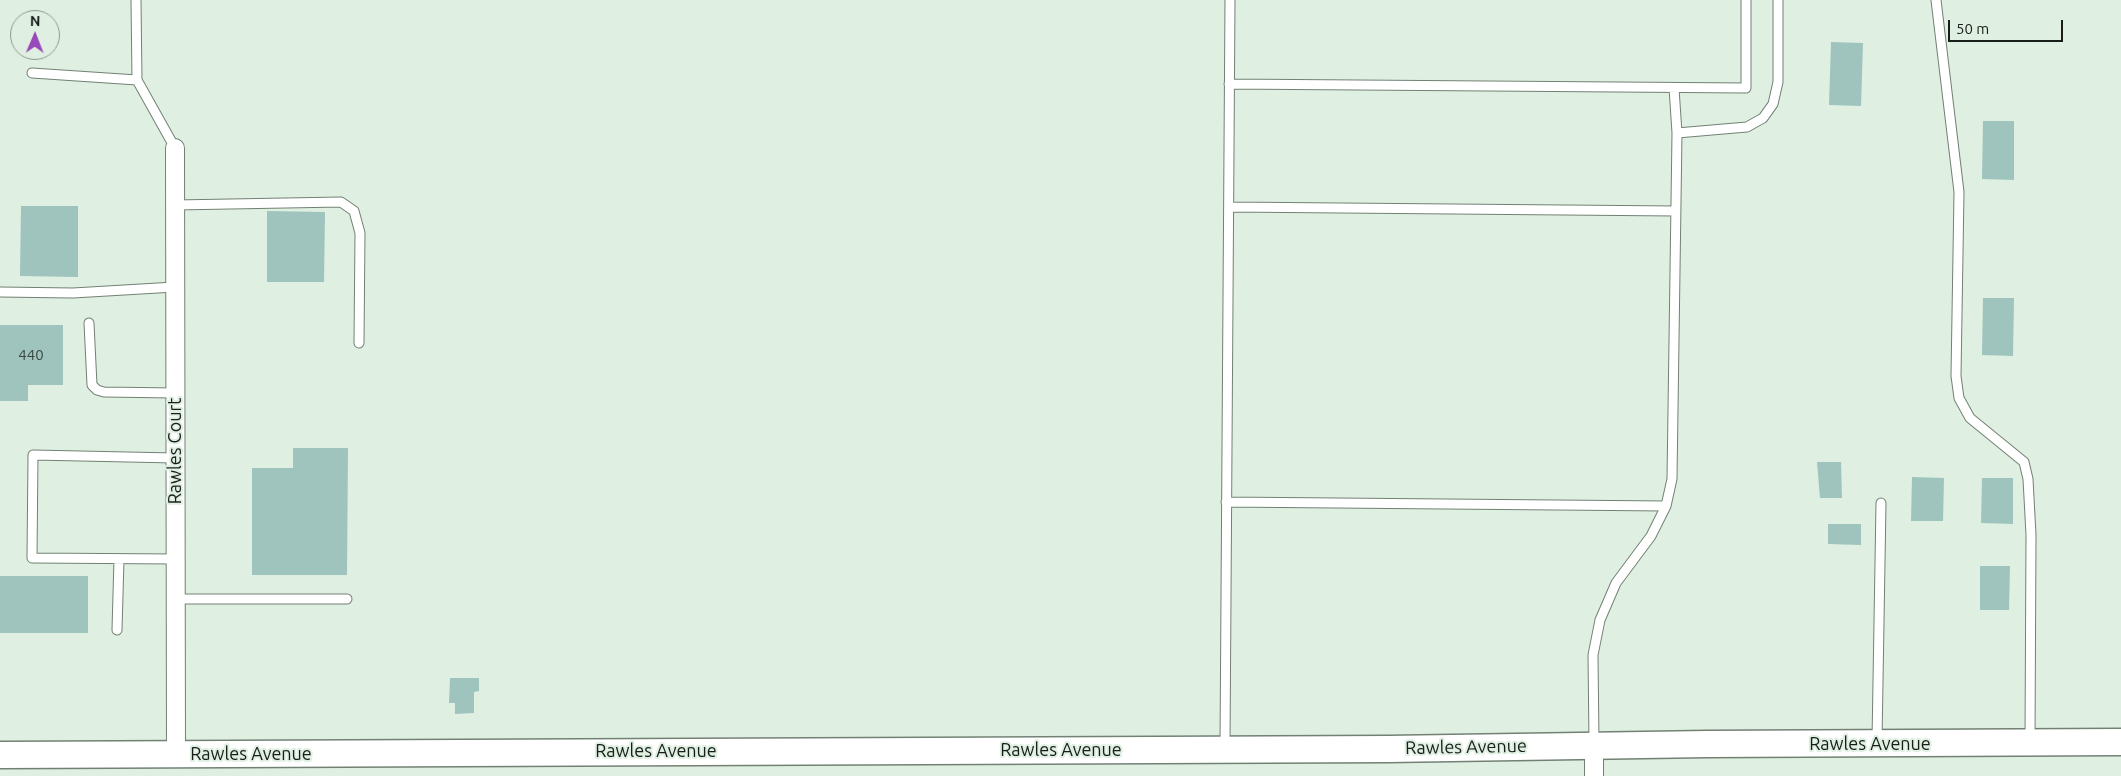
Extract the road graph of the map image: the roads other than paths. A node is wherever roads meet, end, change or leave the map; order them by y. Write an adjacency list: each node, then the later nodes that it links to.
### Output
1 (136, 0): 7 (lane)
2 (1230, 0): 8 (lane)
3 (1746, 0): 9 (lane)
4 (1778, 0): 10 (lane)
5 (1936, 0): 31 (lane)
6 (32, 74): 7 (lane)
7 (138, 80): 11 (lane)
8 (1229, 84): 9 (lane); 13 (lane)
9 (1674, 88): 10 (lane)
10 (1677, 133): 14 (lane)
11 (175, 148): 12 (street, Rawles Court)
12 (175, 205): 15 (street, Rawles Court); 18 (lane)
13 (1229, 208): 14 (lane); 21 (lane)
14 (1676, 212): 23 (lane)
15 (175, 287): 16 (lane); 19 (street, Rawles Court)
16 (0, 292)
17 (89, 323): 19 (lane)
18 (359, 342)
19 (176, 393): 20 (street, Rawles Court)
20 (175, 458): 24 (street, Rawles Court); 25 (lane)
21 (1226, 502): 23 (lane); 33 (lane)
22 (1881, 503): 30 (lane)
23 (1666, 506): 32 (lane)
24 (175, 559): 25 (lane); 26 (street, Rawles Court)
25 (119, 560): 28 (lane)
26 (176, 599): 27 (lane); 34 (street, Rawles Court)
27 (347, 599)
28 (117, 630)
29 (2121, 742): 31 (street, Rawles Avenue)
30 (1877, 744): 31 (street, Rawles Avenue); 32 (street, Rawles Avenue)
31 (2030, 744)
32 (1594, 745): 33 (street, Rawles Avenue); 36 (street)
33 (1225, 749): 34 (street, Rawles Avenue)
34 (176, 754): 35 (street, Rawles Avenue)
35 (0, 755)
36 (1594, 776)

